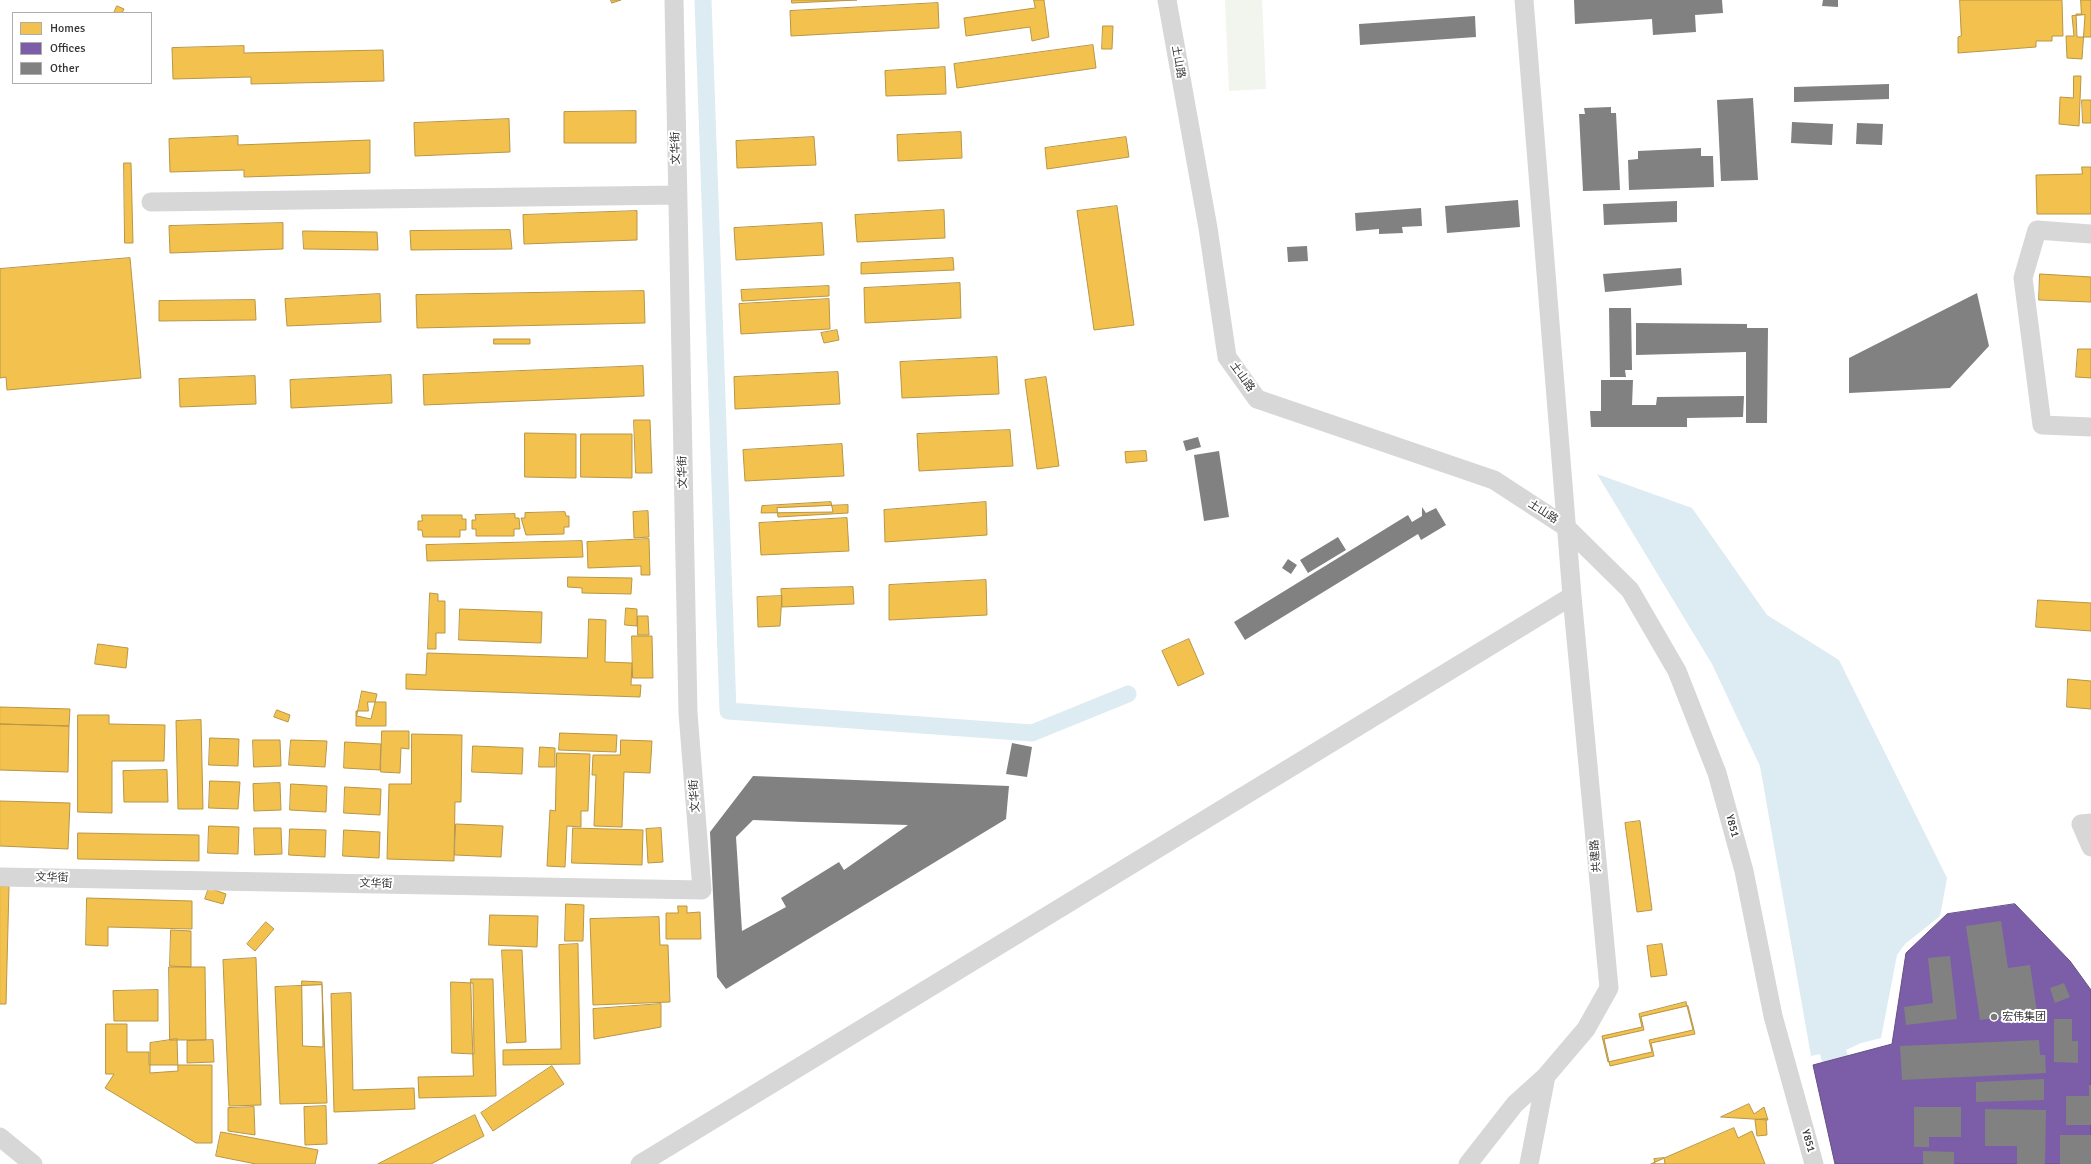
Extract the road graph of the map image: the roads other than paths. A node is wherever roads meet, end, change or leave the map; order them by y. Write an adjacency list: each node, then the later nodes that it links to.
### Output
1 (674, 0): 4 (street, 文华街)
2 (1167, 0): 8 (street, 土山路)
3 (1524, 0): 8 (street, 共建路)
4 (677, 195): 5 (street); 12 (street, 文华街)
5 (151, 202)
6 (2091, 234): 7 (street)
7 (2091, 427)
8 (1566, 527): 9 (street, 共建路); 19 (street, Y851)
9 (1572, 596): 13 (street, 共建路); 16 (street)
10 (2091, 823): 11 (street)
11 (2091, 847)
12 (0, 877)
13 (1546, 1076): 17 (street); 18 (street, 共建路)
14 (0, 1137): 15 (street)
15 (33, 1164)
16 (640, 1164)
17 (1468, 1164)
18 (1529, 1164)
19 (1814, 1164)

